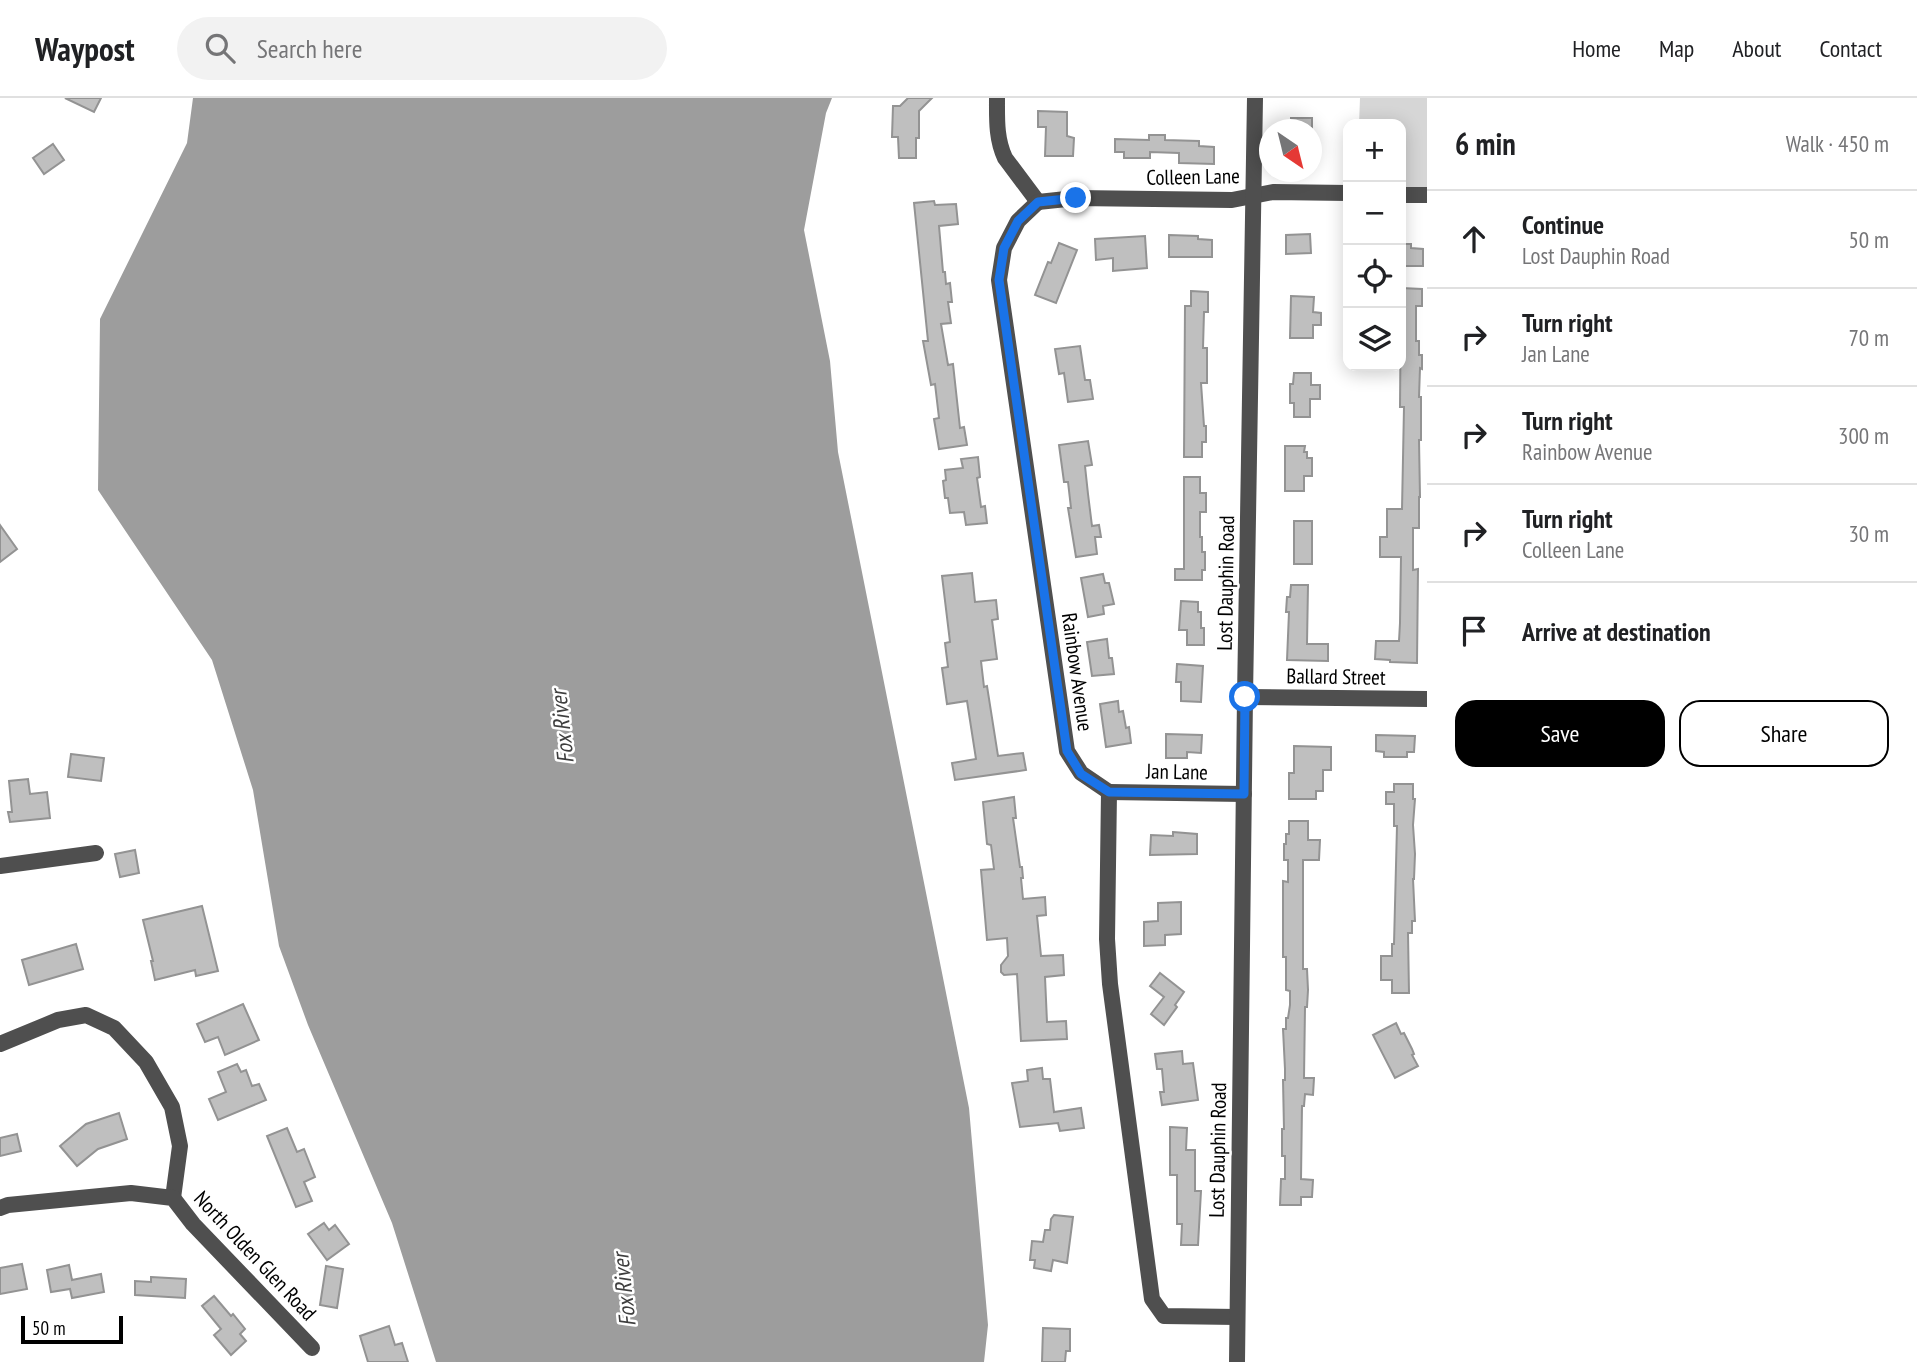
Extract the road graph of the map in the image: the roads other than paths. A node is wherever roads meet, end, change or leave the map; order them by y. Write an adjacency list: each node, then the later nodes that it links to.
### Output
1 (997, 98): 7 (street)
2 (1255, 98): 6 (street, Lost Dauphin Road)
3 (1343, 194): 6 (street, Colleen Lane)
4 (1406, 195): 5 (street)
5 (1427, 195)
6 (1255, 196): 7 (street, Colleen Lane); 8 (street, Lost Dauphin Road)
7 (1038, 202): 10 (street, Rainbow Avenue)
8 (1245, 697): 9 (street, Ballard Street); 11 (street, Lost Dauphin Road)
9 (1427, 699)
10 (1109, 792): 11 (street, Jan Lane); 17 (street)
11 (1244, 794): 17 (street, Lost Dauphin Road)
12 (96, 853): 13 (street)
13 (0, 866)
14 (0, 1044): 15 (street)
15 (173, 1198): 16 (street, North Olden Glen Road); 18 (street, North Olden Glen Road)
16 (0, 1208)
17 (1237, 1317): 19 (street, Lost Dauphin Road)
18 (312, 1348)
19 (1237, 1362)

